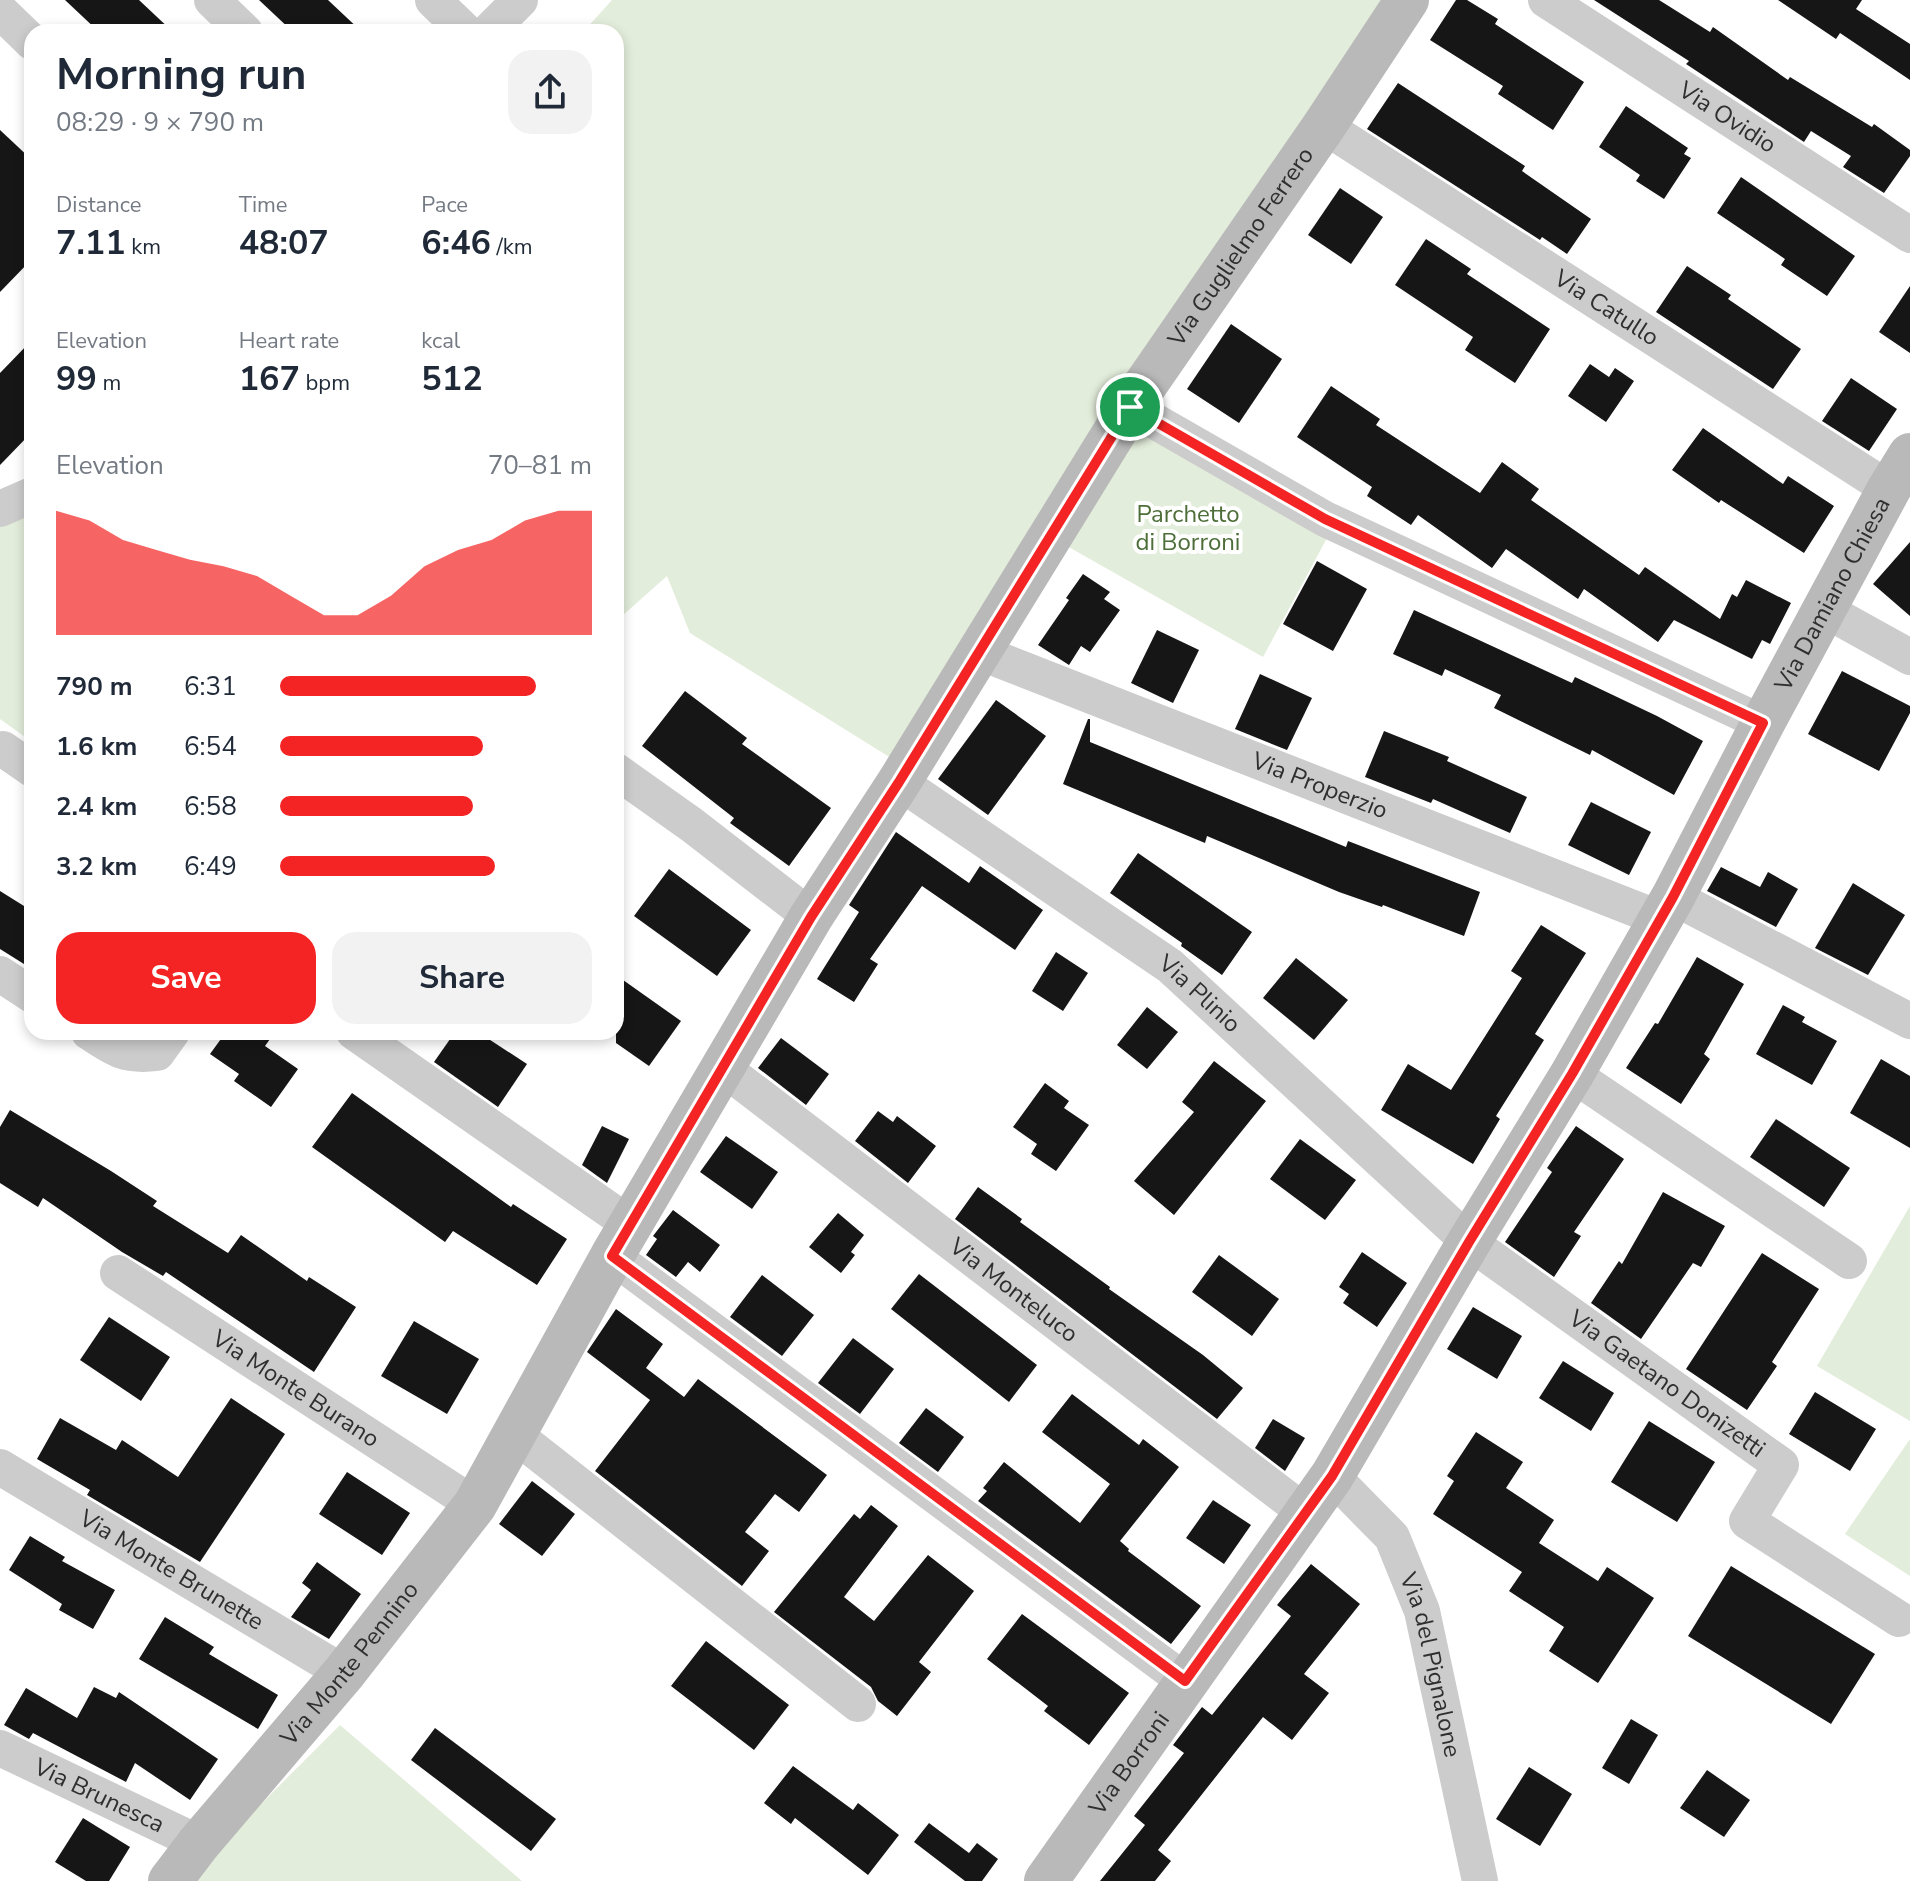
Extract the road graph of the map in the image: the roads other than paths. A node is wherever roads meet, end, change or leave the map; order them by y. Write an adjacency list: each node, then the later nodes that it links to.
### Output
1 (212, 0): 7 (street)
2 (433, 0): 8 (street)
3 (520, 0): 9 (street)
4 (1407, 0): 11 (street, Via Guglielmo Ferrero)
5 (1546, 0): 12 (street, Via Ovidio)
6 (0, 11): 10 (street)
7 (237, 24)
8 (458, 24)
9 (496, 24)
10 (24, 34)
11 (1324, 126): 13 (street, Via Guglielmo Ferrero); 14 (street, Via Catullo)
12 (1910, 235)
13 (1130, 407): 18 (street, Via Guglielmo Ferrero); 20 (street)
14 (1899, 472): 17 (street, Via Damiano Chiesa)
15 (24, 498): 16 (street)
16 (0, 509)
17 (1825, 610): 19 (street); 20 (street, Via Damiano Chiesa)
18 (979, 652): 22 (street, Via Guglielmo Ferrero); 23 (street, Via Properzio)
19 (1910, 657)
20 (1763, 723): 23 (street, Via Damiano Chiesa)
21 (624, 777): 24 (street)
22 (899, 782): 24 (street, Via Monte Pennino); 34 (street, Via Plinio)
23 (1667, 908): 27 (street, Via Properzio); 32 (street, Via Damiano Chiesa)
24 (811, 917): 31 (street, Via Monte Pennino)
25 (0, 974): 26 (street)
26 (24, 990)
27 (1910, 1021)
28 (101, 1040): 29 (street)
29 (166, 1040)
30 (364, 1040): 33 (street)
31 (723, 1068): 33 (street, Via Monte Pennino); 41 (street, Via Monteluco)
32 (1572, 1074): 34 (street, Via Damiano Chiesa); 35 (street)
33 (622, 1241): 37 (street, Via Monte Pennino); 44 (street)
34 (1469, 1242): 39 (street, Via Borroni); 42 (street, Via Gaetano Donizetti)
35 (1849, 1261)
36 (118, 1273): 40 (street, Via Monte Burano)
37 (515, 1435): 40 (street, Via Monte Pennino); 45 (street)
38 (0, 1467): 43 (street, Via Monte Brunette)
39 (1332, 1476): 41 (street, Via Borroni); 50 (street, Via del Pignalone)
40 (475, 1505): 43 (street, Via Monte Pennino)
41 (1306, 1513): 44 (street, Via Borroni)
42 (1899, 1619)
43 (344, 1673): 47 (street, Via Monte Pennino)
44 (1185, 1681): 49 (street, Via Borroni)
45 (858, 1704)
46 (0, 1748): 47 (street, Via Brunesca)
47 (199, 1843): 48 (street, Via Monte Pennino)
48 (170, 1881)
49 (1046, 1881)
50 (1480, 1881)

